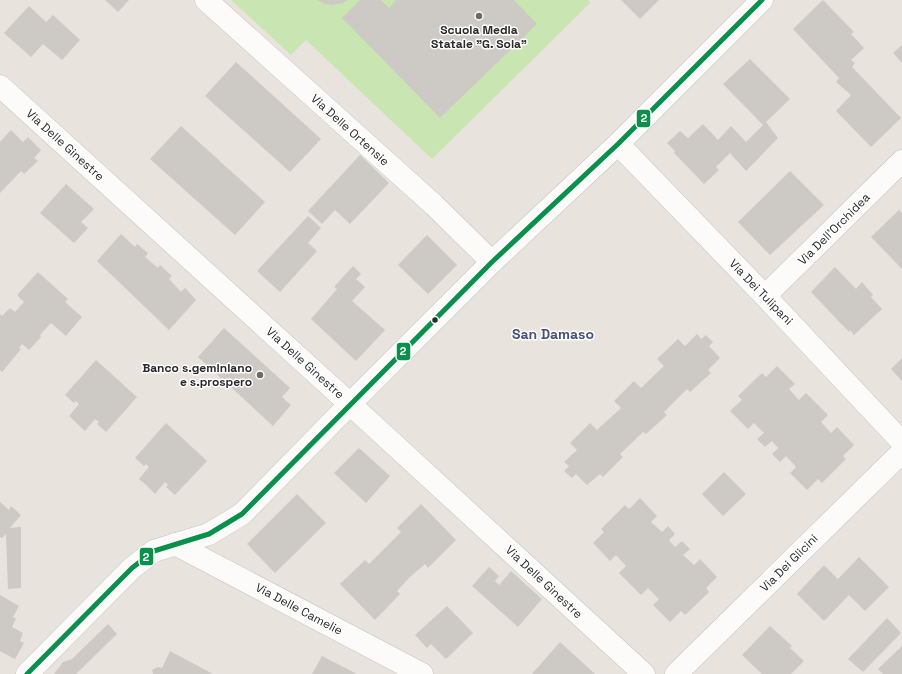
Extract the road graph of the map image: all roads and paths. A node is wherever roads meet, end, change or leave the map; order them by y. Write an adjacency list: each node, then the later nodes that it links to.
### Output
1 (206, 0): 6 (street, Via Delle Ortensie)
2 (762, 0): 4 (street)
3 (0, 86): 8 (street, Via Delle Ginestre)
4 (618, 144): 6 (street); 7 (street, Via Dei Tulipani)
5 (902, 161): 7 (street, Via Dell'Orchidea)
6 (492, 262): 8 (street)
7 (765, 296): 9 (street, Via Dei Tulipani)
8 (350, 404): 11 (street); 14 (street, Via Delle Ginestre)
9 (902, 442)
10 (902, 452): 15 (street, Via Dei Glicini)
11 (175, 544): 12 (street); 13 (street, Via Delle Camelie)
12 (27, 674)
13 (422, 674)
14 (644, 674)
15 (676, 674)

